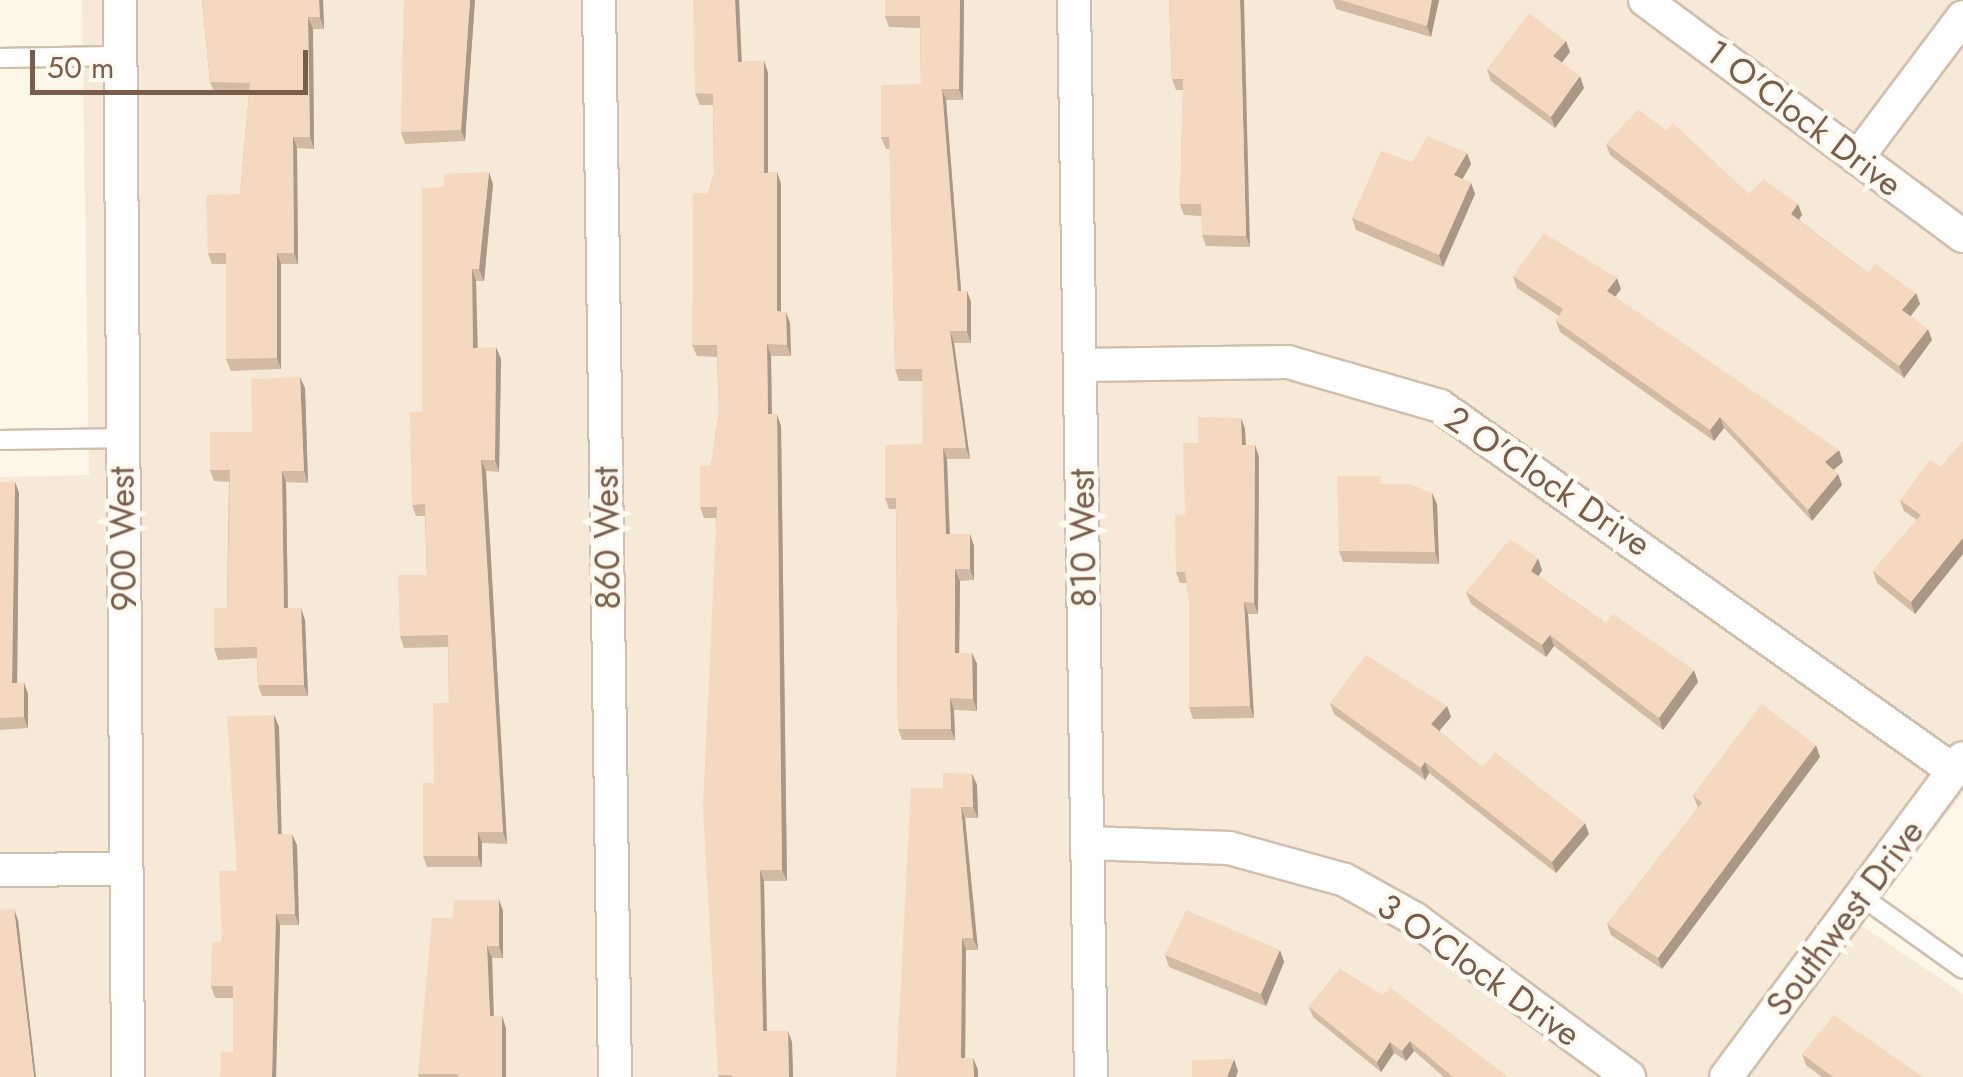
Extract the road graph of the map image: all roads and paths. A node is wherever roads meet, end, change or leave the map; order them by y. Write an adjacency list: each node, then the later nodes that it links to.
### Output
1 (120, 0): 6 (street, 900 West)
2 (599, 0): 20 (street, 860 West)
3 (1074, 0): 10 (street, 810 West)
4 (1644, 0): 8 (street, 1 O'Clock Drive)
5 (1963, 17): 8 (street)
6 (120, 56): 7 (lane); 11 (street, 900 West)
7 (0, 58)
8 (1858, 158): 9 (street, 1 O'Clock Drive)
9 (1963, 236)
10 (1080, 365): 13 (street, 2 O'Clock Drive); 14 (street, 810 West)
11 (122, 438): 12 (lane); 15 (street, 900 West)
12 (0, 440)
13 (1958, 765): 17 (street, Southwest Drive)
14 (1087, 843): 21 (street, 810 West); 22 (street, 3 O'Clock Drive)
15 (126, 869): 16 (street); 19 (street, 900 West)
16 (0, 870)
17 (1861, 896): 18 (lane); 23 (street, Southwest Drive)
18 (1963, 969)
19 (128, 1077)
20 (615, 1077)
21 (1091, 1077)
22 (1629, 1077)
23 (1726, 1077)

